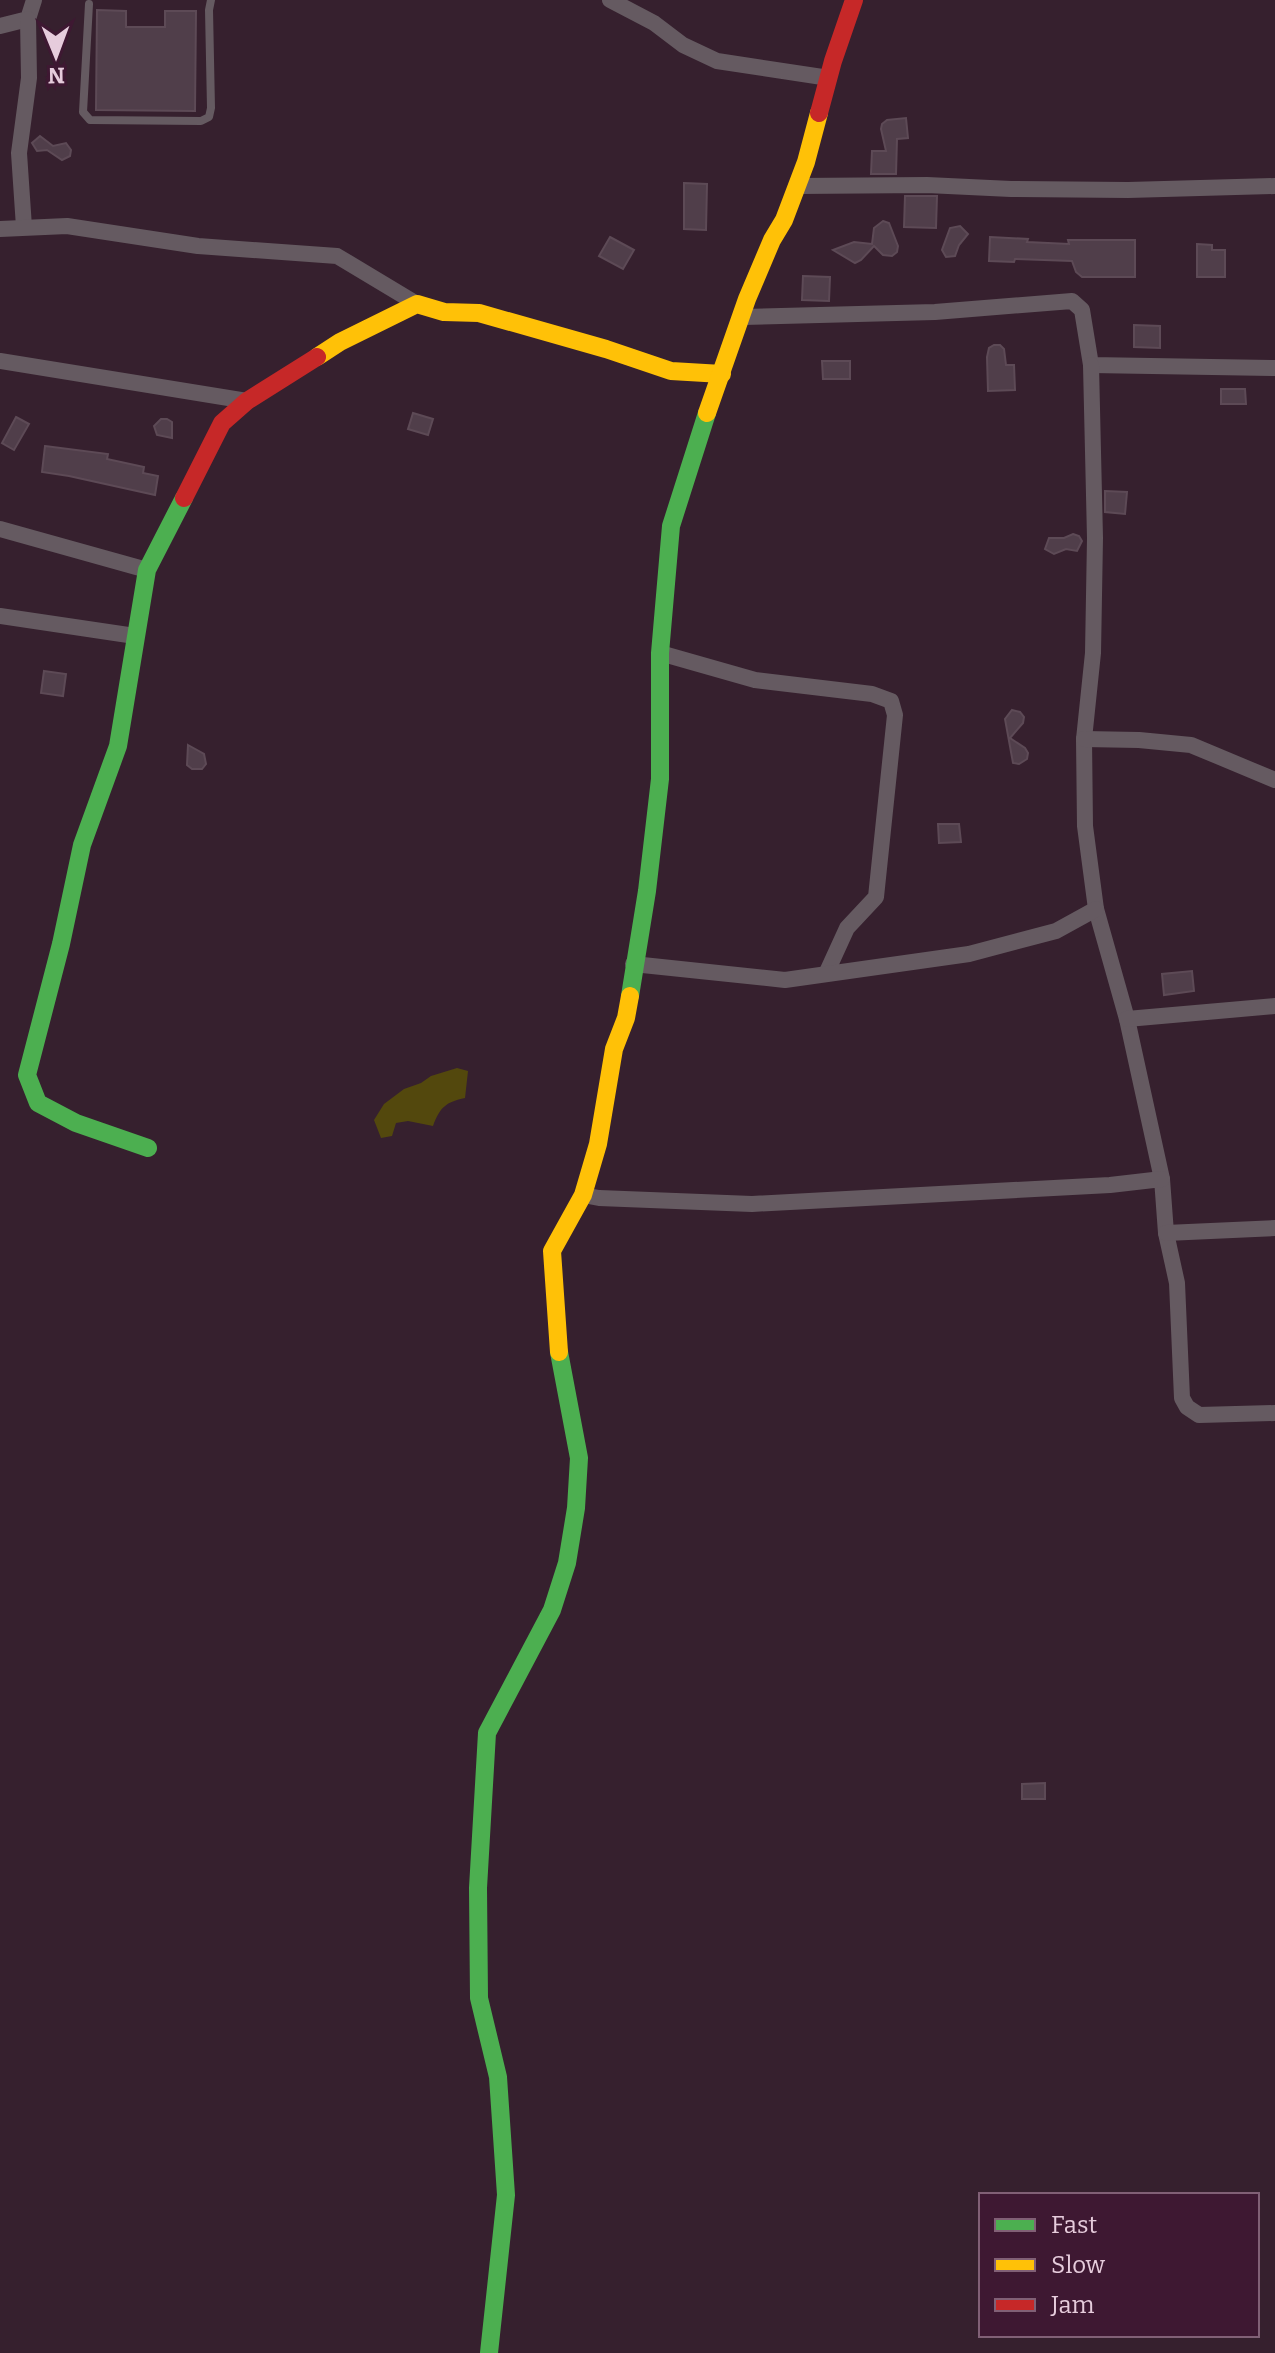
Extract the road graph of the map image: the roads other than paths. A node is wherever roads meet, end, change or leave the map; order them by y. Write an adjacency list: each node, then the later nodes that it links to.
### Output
1 (34, 0): 6 (street)
2 (211, 0): 5 (lane)
3 (610, 0): 8 (street)
4 (854, 0): 8 (street)
5 (89, 4)
6 (28, 19): 7 (street); 11 (street)
7 (0, 26)
8 (829, 78): 9 (street)
9 (797, 186): 10 (street); 14 (street)
10 (1275, 186)
11 (24, 227): 12 (street); 13 (street)
12 (0, 229)
13 (417, 304): 18 (street); 19 (street)
14 (742, 317): 16 (street); 18 (street)
15 (0, 361): 19 (street)
16 (1091, 365): 17 (street); 25 (street)
17 (1275, 368)
18 (722, 374): 24 (street)
19 (247, 401): 21 (street)
20 (0, 529): 21 (street)
21 (147, 570): 23 (street)
22 (0, 616): 23 (street)
23 (135, 636): 32 (street)
24 (660, 653): 28 (street); 29 (street)
25 (1084, 739): 26 (street); 27 (street)
26 (1275, 780)
27 (1096, 909): 29 (street); 31 (street)
28 (633, 964): 29 (street); 34 (street)
29 (826, 974)
30 (1275, 1006): 31 (street)
31 (1127, 1019): 33 (street)
32 (148, 1148)
33 (1162, 1179): 34 (street); 36 (street)
34 (583, 1195): 38 (street)
35 (1275, 1228): 36 (street)
36 (1166, 1233): 37 (street)
37 (1275, 1413)
38 (489, 2353)

